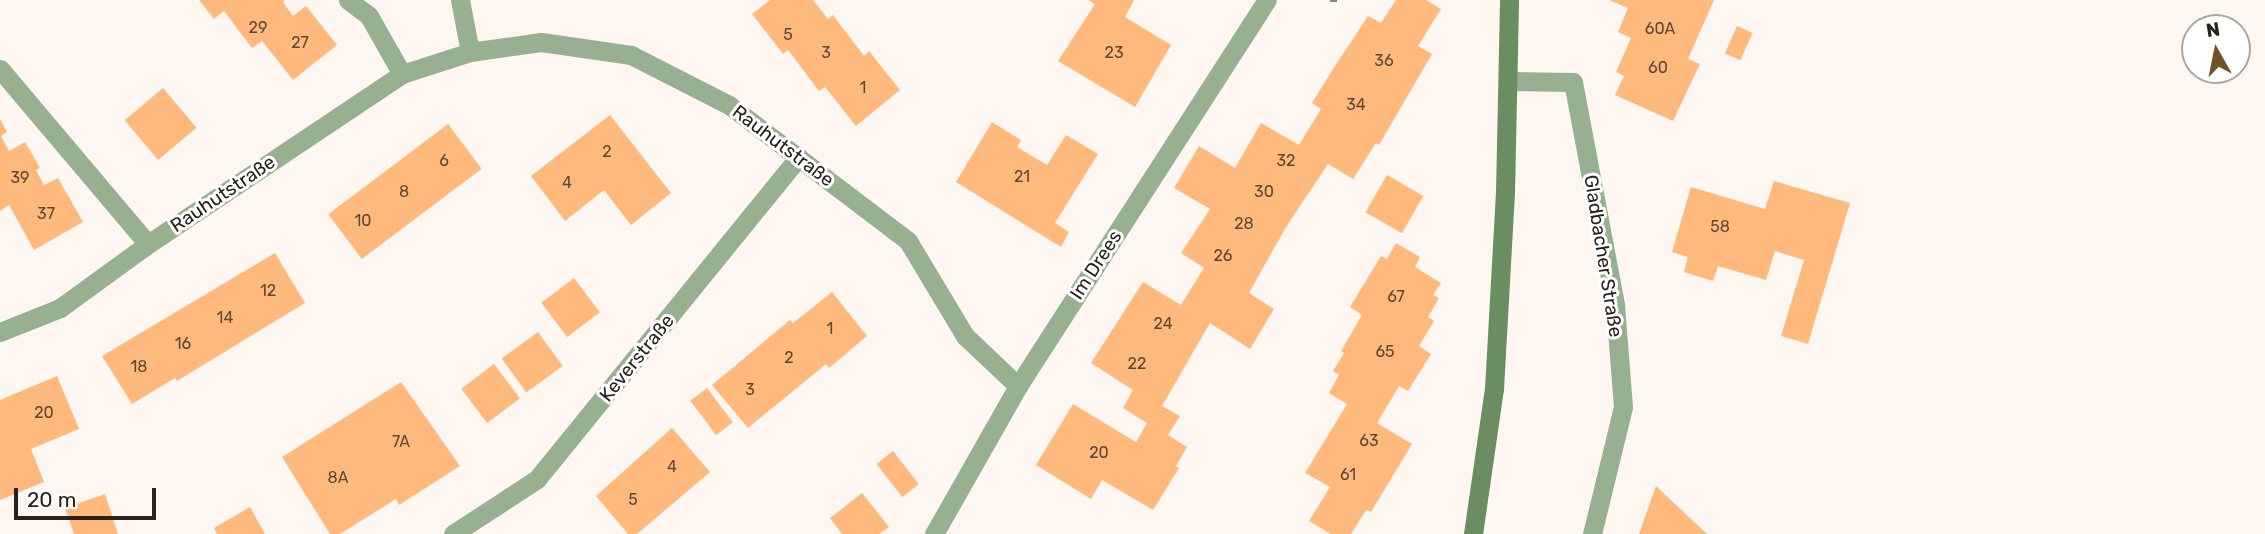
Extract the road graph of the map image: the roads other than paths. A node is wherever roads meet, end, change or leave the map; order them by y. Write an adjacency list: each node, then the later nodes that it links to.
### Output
1 (348, 0): 7 (street)
2 (460, 0): 5 (street)
3 (1267, 0): 12 (street, Im Drees)
4 (1509, 0): 8 (main road)
5 (470, 52): 7 (street, Rauhutstraße); 9 (street, Rauhutstraße)
6 (0, 69): 10 (street)
7 (402, 74): 10 (street, Rauhutstraße)
8 (1508, 81): 15 (main road); 16 (street, Gladbacher Straße)
9 (799, 157): 12 (street, Rauhutstraße); 13 (street, Keverstraße)
10 (148, 244): 11 (street, Rauhutstraße)
11 (0, 332)
12 (1018, 386): 14 (street, Im Drees)
13 (453, 534)
14 (934, 534)
15 (1473, 534)
16 (1592, 534)

